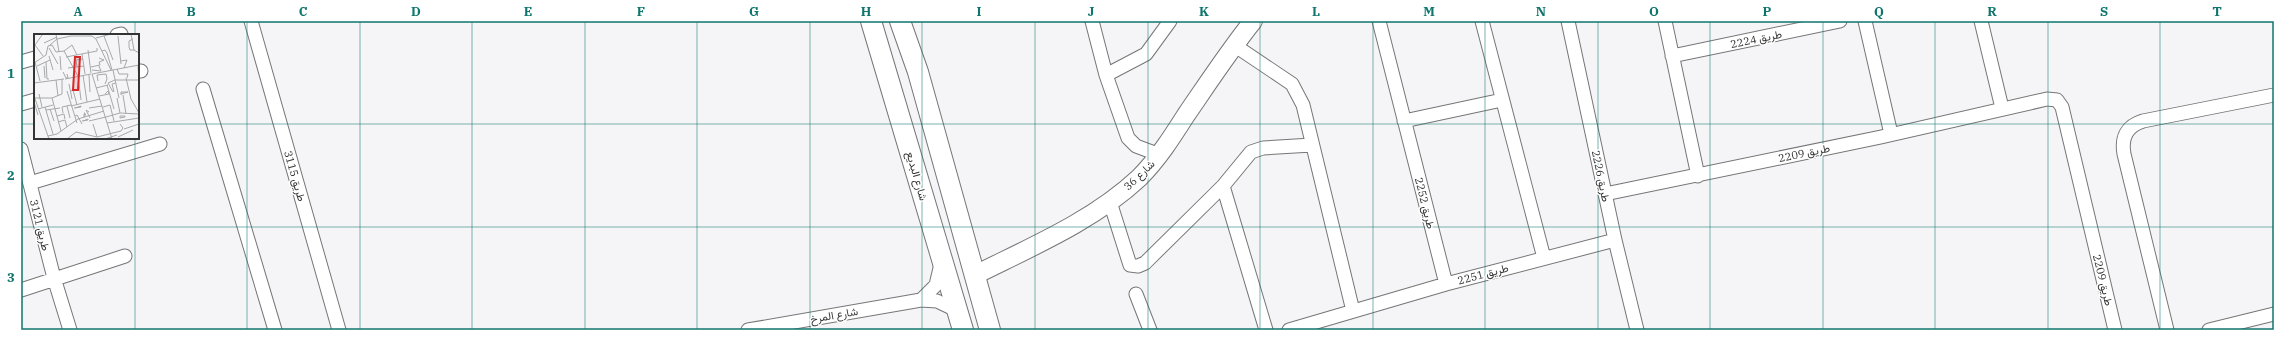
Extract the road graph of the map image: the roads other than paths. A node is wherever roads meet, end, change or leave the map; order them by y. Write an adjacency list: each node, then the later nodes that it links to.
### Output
1 (251, 21): 51 (street, طريق 3115)
2 (871, 21): 38 (main road, شارع البديع)
3 (900, 21): 40 (main road)
4 (1092, 21): 18 (street)
5 (1170, 21): 18 (street)
6 (1253, 21): 14 (street, شارع 36)
7 (1380, 21): 25 (street, طريق 2252)
8 (1482, 21): 22 (street)
9 (1568, 21): 34 (street, طريق 2226)
10 (1665, 21): 15 (street)
11 (1840, 21): 15 (street, طريق 2224)
12 (1866, 21): 26 (street)
13 (1981, 21): 24 (street)
14 (1234, 45): 28 (street); 30 (street, شارع 36)
15 (1672, 56): 31 (street)
16 (34, 59): 17 (street)
17 (21, 62)
18 (1106, 75): 30 (street)
19 (203, 89): 50 (street)
20 (2274, 95): 59 (street)
21 (34, 100): 23 (street)
22 (1502, 100): 25 (street); 39 (street)
23 (21, 104)
24 (2002, 108): 26 (street, طريق 2209); 58 (street, طريق 2209)
25 (1404, 121): 42 (street, طريق 2252)
26 (1891, 134): 31 (street, طريق 2209)
27 (160, 144): 32 (street)
28 (1312, 145): 33 (street); 46 (street)
29 (21, 149): 32 (street, طريق 3121)
30 (1160, 154): 35 (street, شارع 36)
31 (1698, 176): 34 (street, طريق 2209)
32 (30, 183): 41 (street, طريق 3121)
33 (1223, 186): 35 (street); 55 (street)
34 (1605, 194): 36 (street, طريق 2226)
35 (1110, 202): 40 (street, شارع 36)
36 (1615, 240): 39 (street, طريق 2251); 57 (street, طريق 2226)
37 (125, 256): 41 (street)
38 (940, 256): 45 (street); 48 (main road, شارع البديع)
39 (1544, 258): 42 (street, طريق 2251)
40 (975, 275): 53 (main road)
41 (54, 278): 43 (street); 49 (street, طريق 3121)
42 (1446, 284): 46 (street, طريق 2251)
43 (21, 290)
44 (1136, 294): 54 (street)
45 (921, 300): 48 (street, شارع المرخ); 52 (street, شارع المرخ)
46 (1353, 311): 56 (street, طريق 2251)
47 (2274, 314): 60 (street)
48 (960, 321)
49 (70, 330)
50 (275, 330)
51 (339, 330)
52 (748, 330)
53 (990, 330)
54 (1150, 330)
55 (1266, 330)
56 (1289, 330)
57 (1637, 330)
58 (2115, 330)
59 (2167, 330)
60 (2209, 330)

